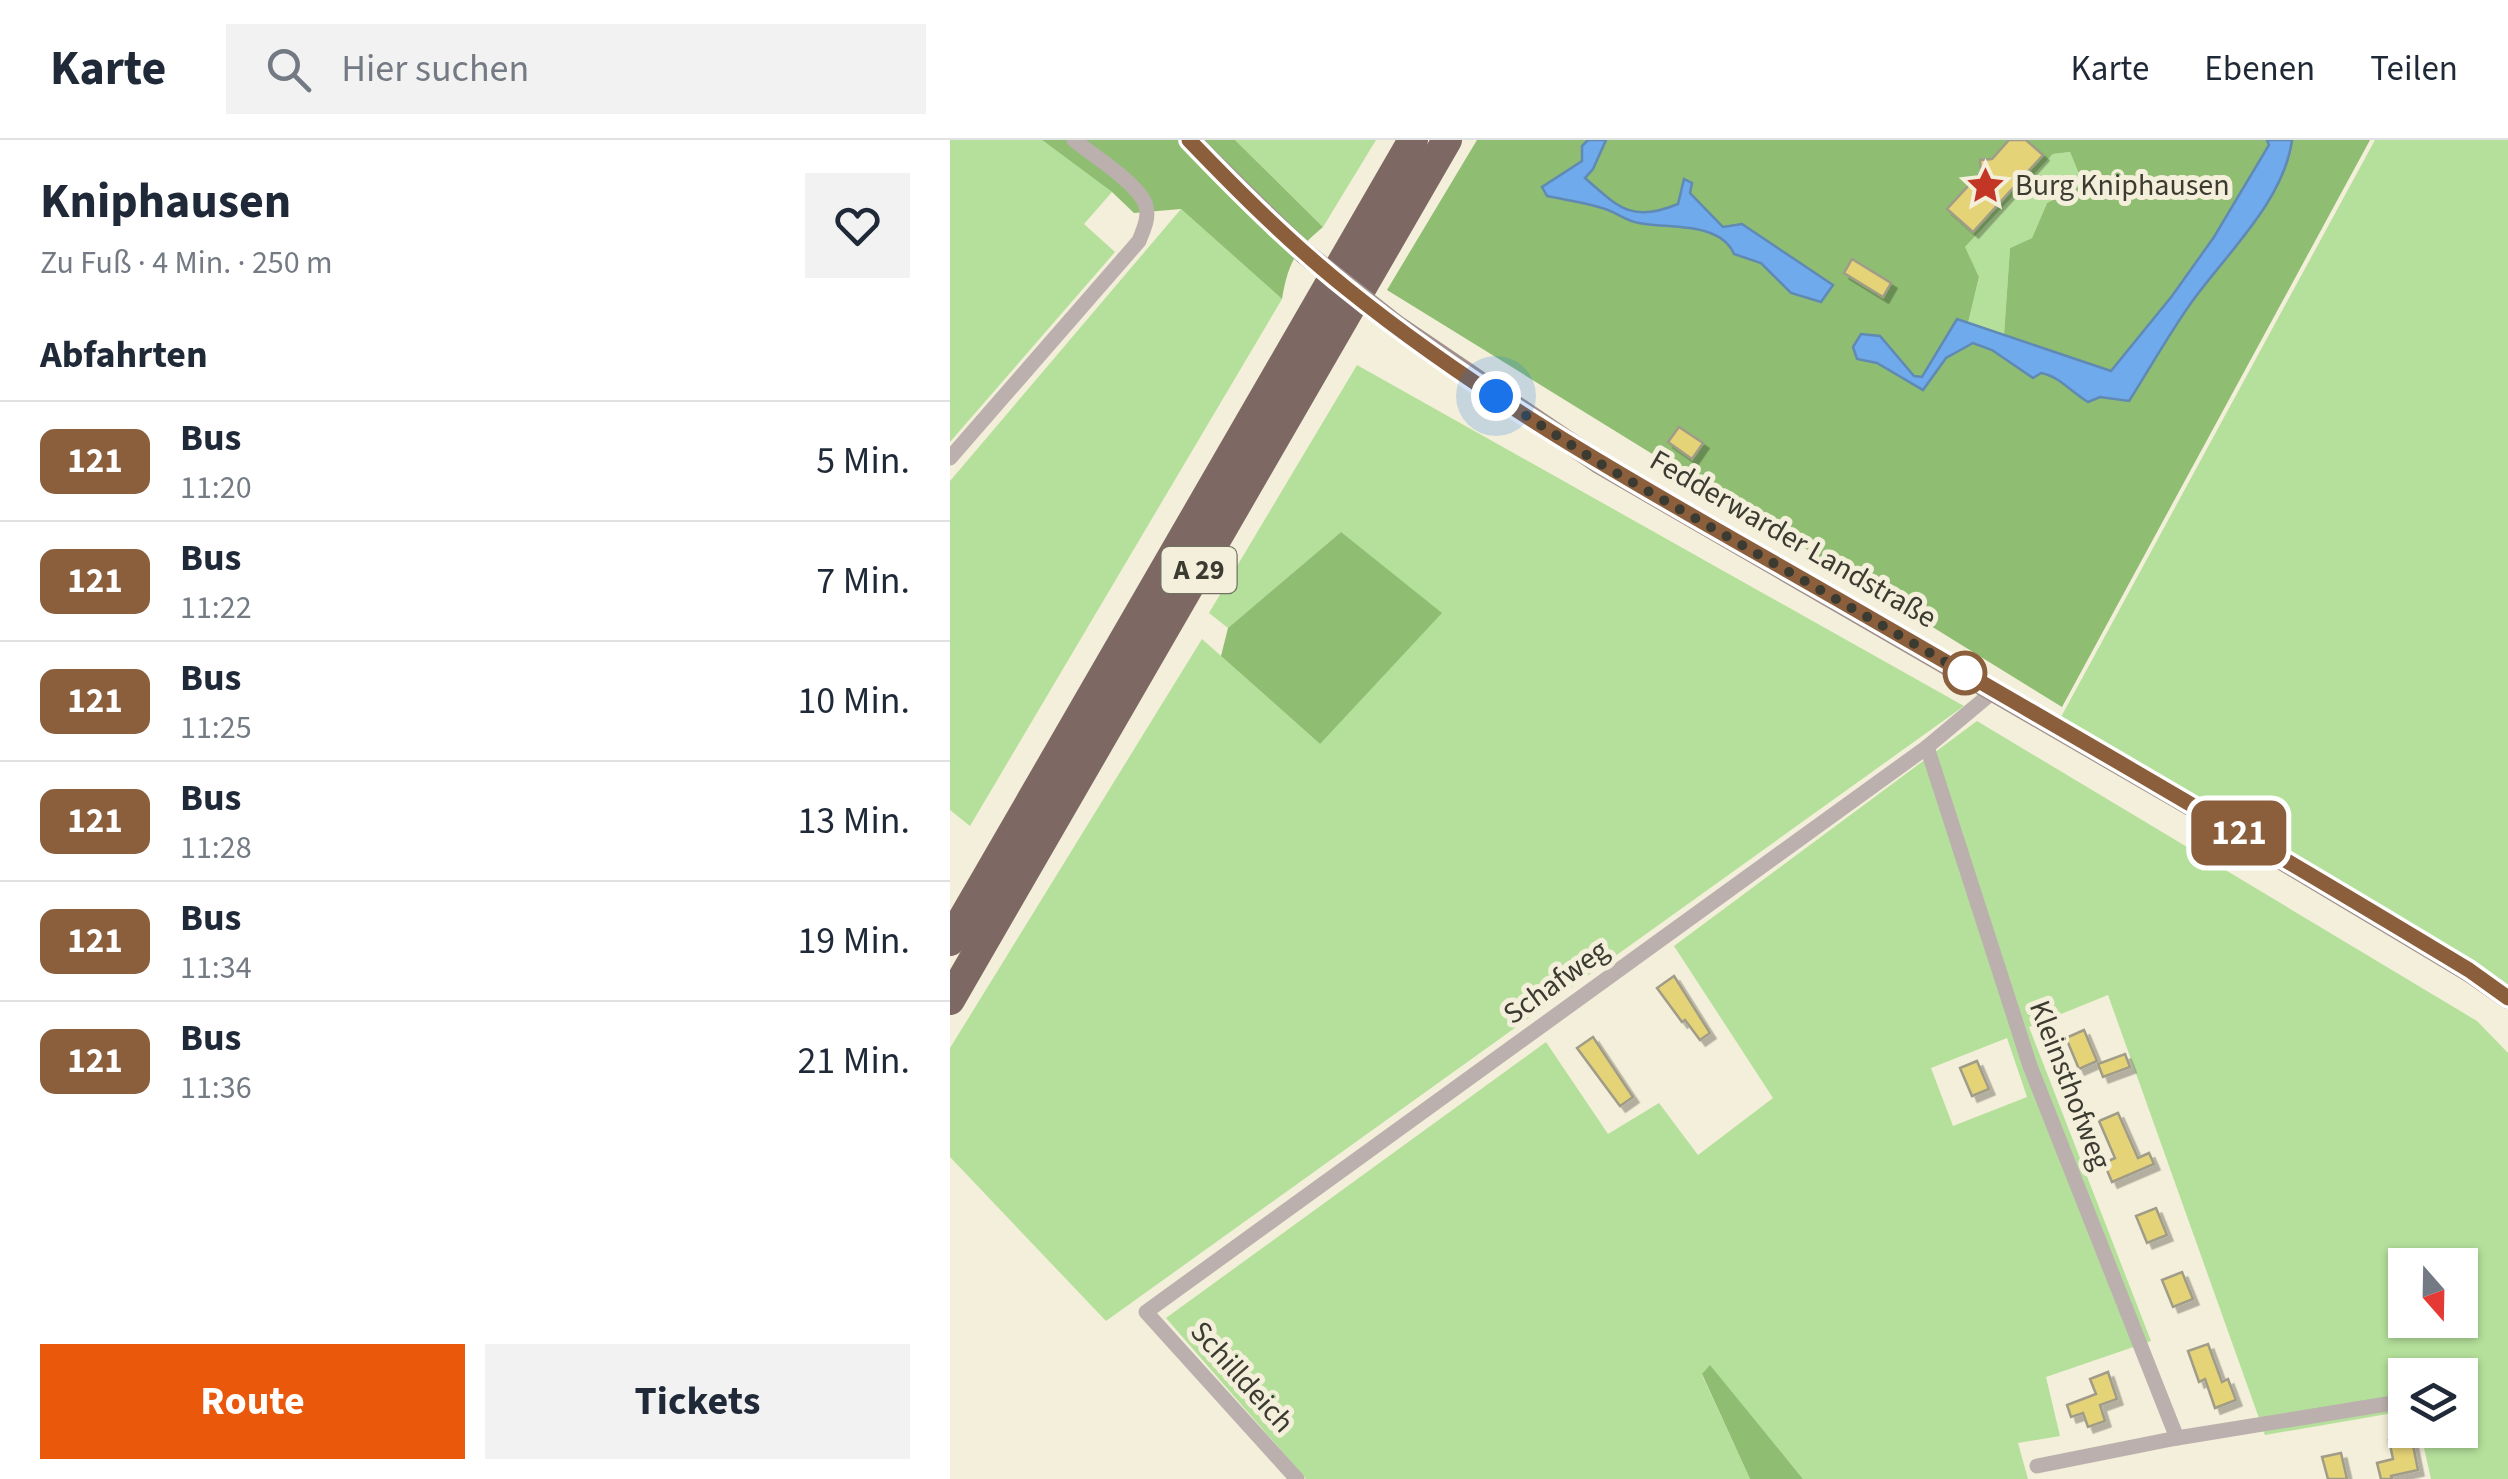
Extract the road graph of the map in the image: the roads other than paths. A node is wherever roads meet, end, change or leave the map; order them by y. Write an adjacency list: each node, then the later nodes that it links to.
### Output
1 (1074, 140): 5 (street)
2 (1190, 140): 6 (street, Fedderwarder Landstraße, bridge)
3 (1413, 140): 8 (highway, A 29)
4 (1447, 140): 10 (highway, A 29)
5 (950, 458)
6 (1994, 691): 7 (street, Schafweg); 9 (street, Fedderwarder Landstraße)
7 (1927, 746): 11 (street, Schafweg); 13 (street, Kleinsthofweg)
8 (950, 941)
9 (2508, 998)
10 (950, 1000)
11 (1146, 1312): 15 (street, Schilldeich)
12 (2388, 1404): 13 (street)
13 (2177, 1438): 14 (street)
14 (2037, 1466)
15 (1296, 1479)

